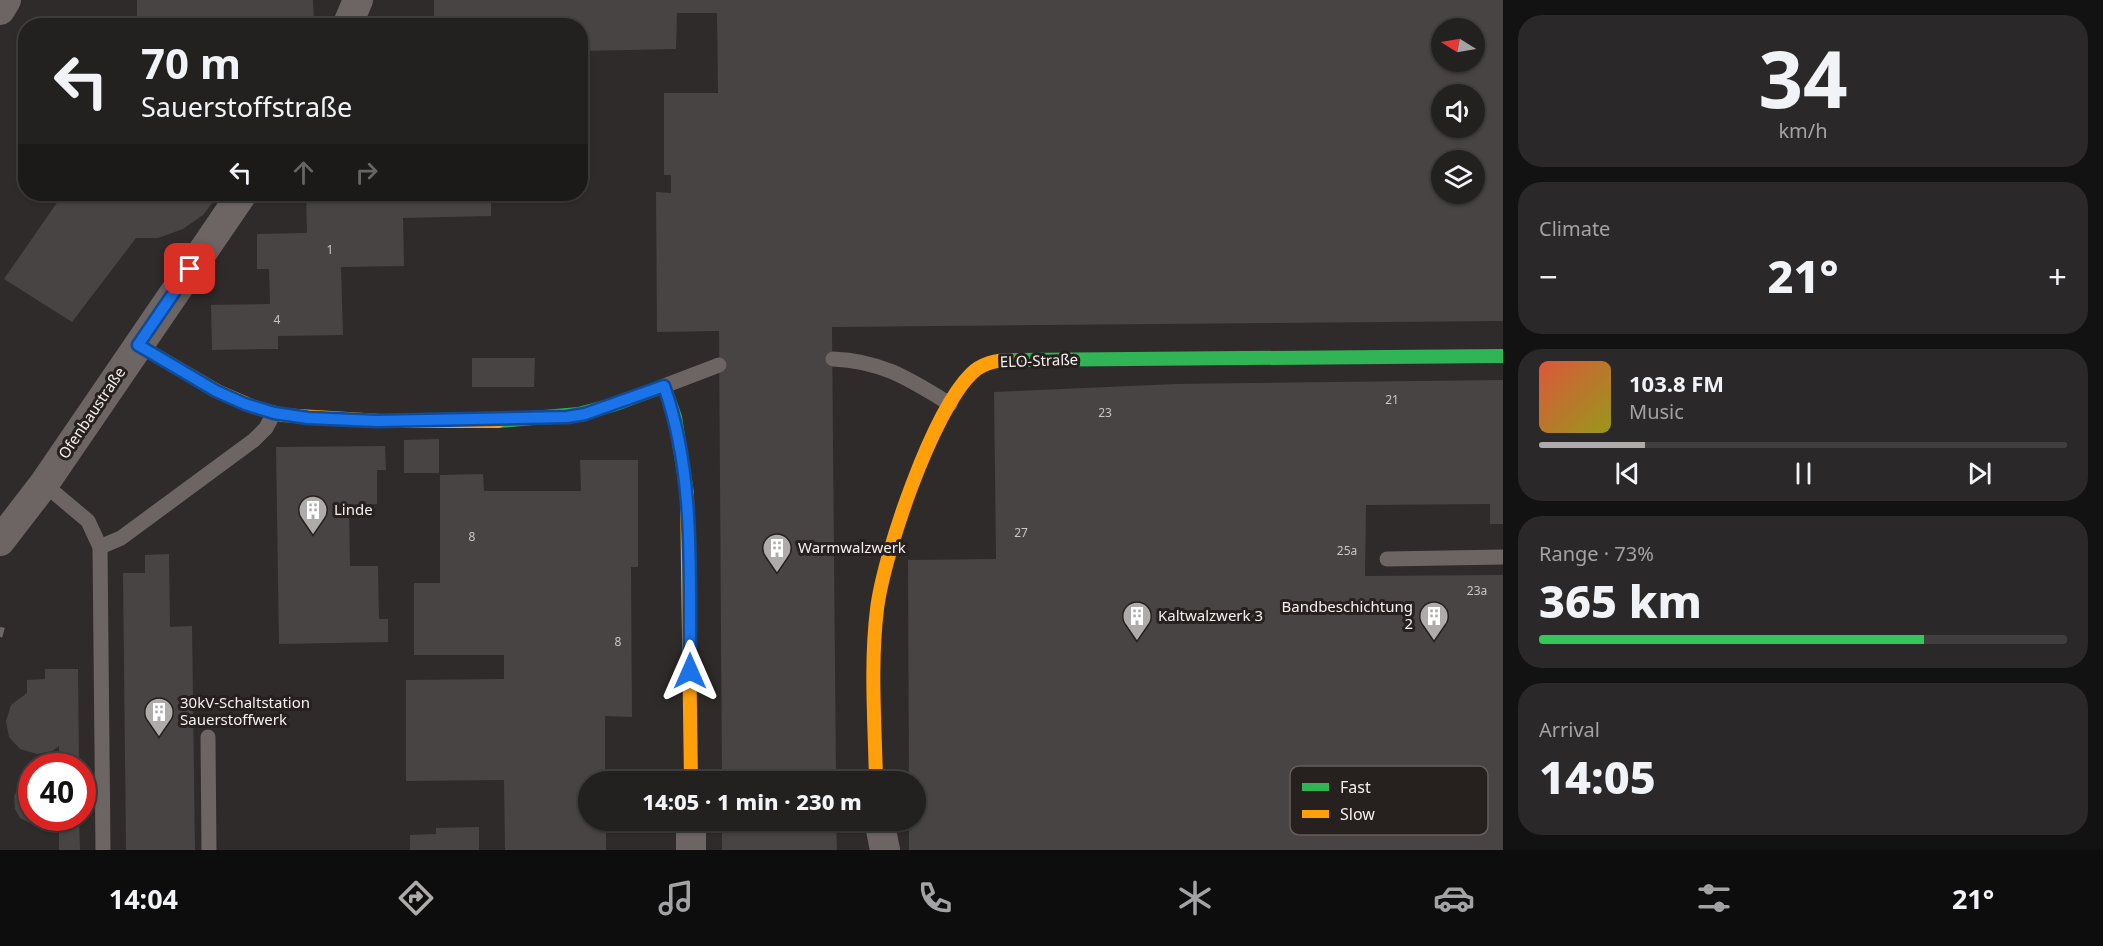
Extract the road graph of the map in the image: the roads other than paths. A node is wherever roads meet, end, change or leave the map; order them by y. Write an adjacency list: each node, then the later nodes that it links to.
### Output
1 (6, 0): 3 (street)
2 (358, 0): 4 (street)
3 (0, 10)
4 (350, 18)
5 (237, 201): 6 (street, Ofenbaustraße)
6 (138, 345): 12 (street); 13 (street, Ofenbaustraße)
7 (1503, 356): 11 (street, ELO-Straße)
8 (833, 359): 11 (lane)
9 (719, 365): 10 (lane)
10 (664, 386): 12 (street); 20 (street)
11 (950, 404): 21 (street, ELO-Straße)
12 (274, 413): 16 (lane)
13 (44, 484): 14 (street, Ofenbaustraße); 16 (lane)
14 (10, 508): 15 (street, Ofenbaustraße)
15 (0, 541)
16 (100, 547): 24 (lane)
17 (1503, 557): 18 (lane)
18 (1387, 559)
19 (208, 737): 25 (lane)
20 (691, 771)
21 (876, 771)
22 (691, 831): 26 (street)
23 (881, 831): 27 (street)
24 (103, 850)
25 (209, 850)
26 (691, 850)
27 (885, 850)

